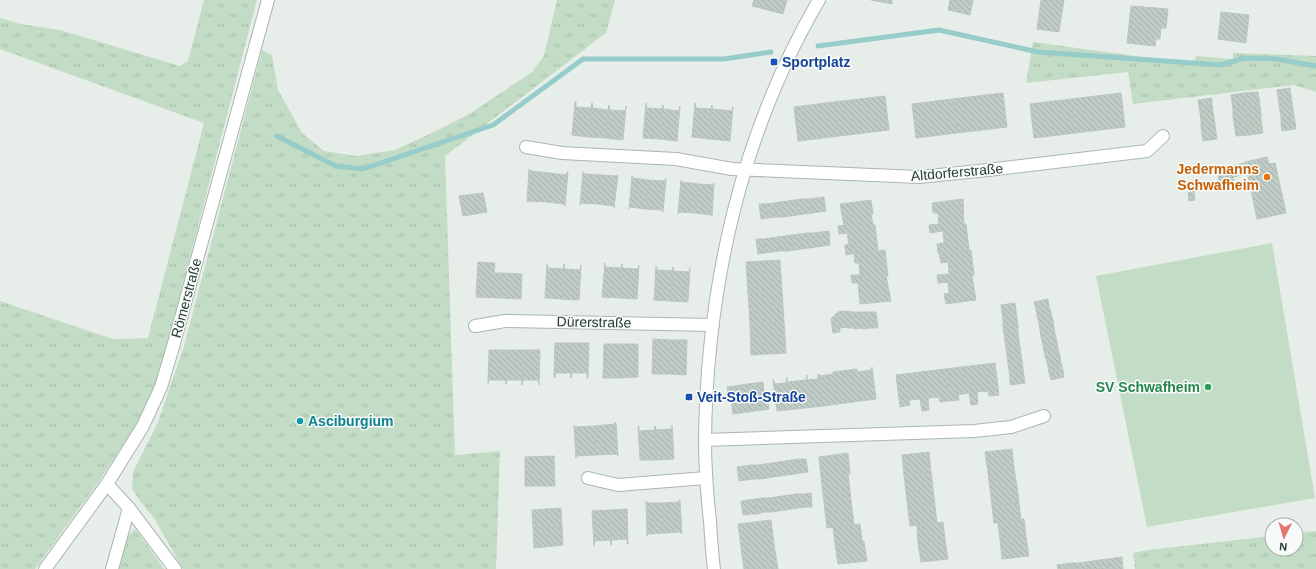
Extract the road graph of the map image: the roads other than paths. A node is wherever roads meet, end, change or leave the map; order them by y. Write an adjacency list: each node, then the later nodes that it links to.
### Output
1 (268, 0): 12 (street, Römerstraße)
2 (819, 0): 5 (street)
3 (1163, 136): 5 (street, Altdorferstraße)
4 (526, 147): 5 (street)
5 (745, 170): 6 (street)
6 (713, 325): 7 (street, Dürerstraße); 9 (street)
7 (475, 326)
8 (1044, 416): 9 (street)
9 (705, 440): 11 (street)
10 (588, 478): 11 (street)
11 (706, 478): 17 (street)
12 (107, 484): 13 (street); 14 (street, Römerstraße)
13 (129, 508): 15 (street); 16 (street)
14 (45, 569)
15 (112, 569)
16 (175, 569)
17 (714, 569)

